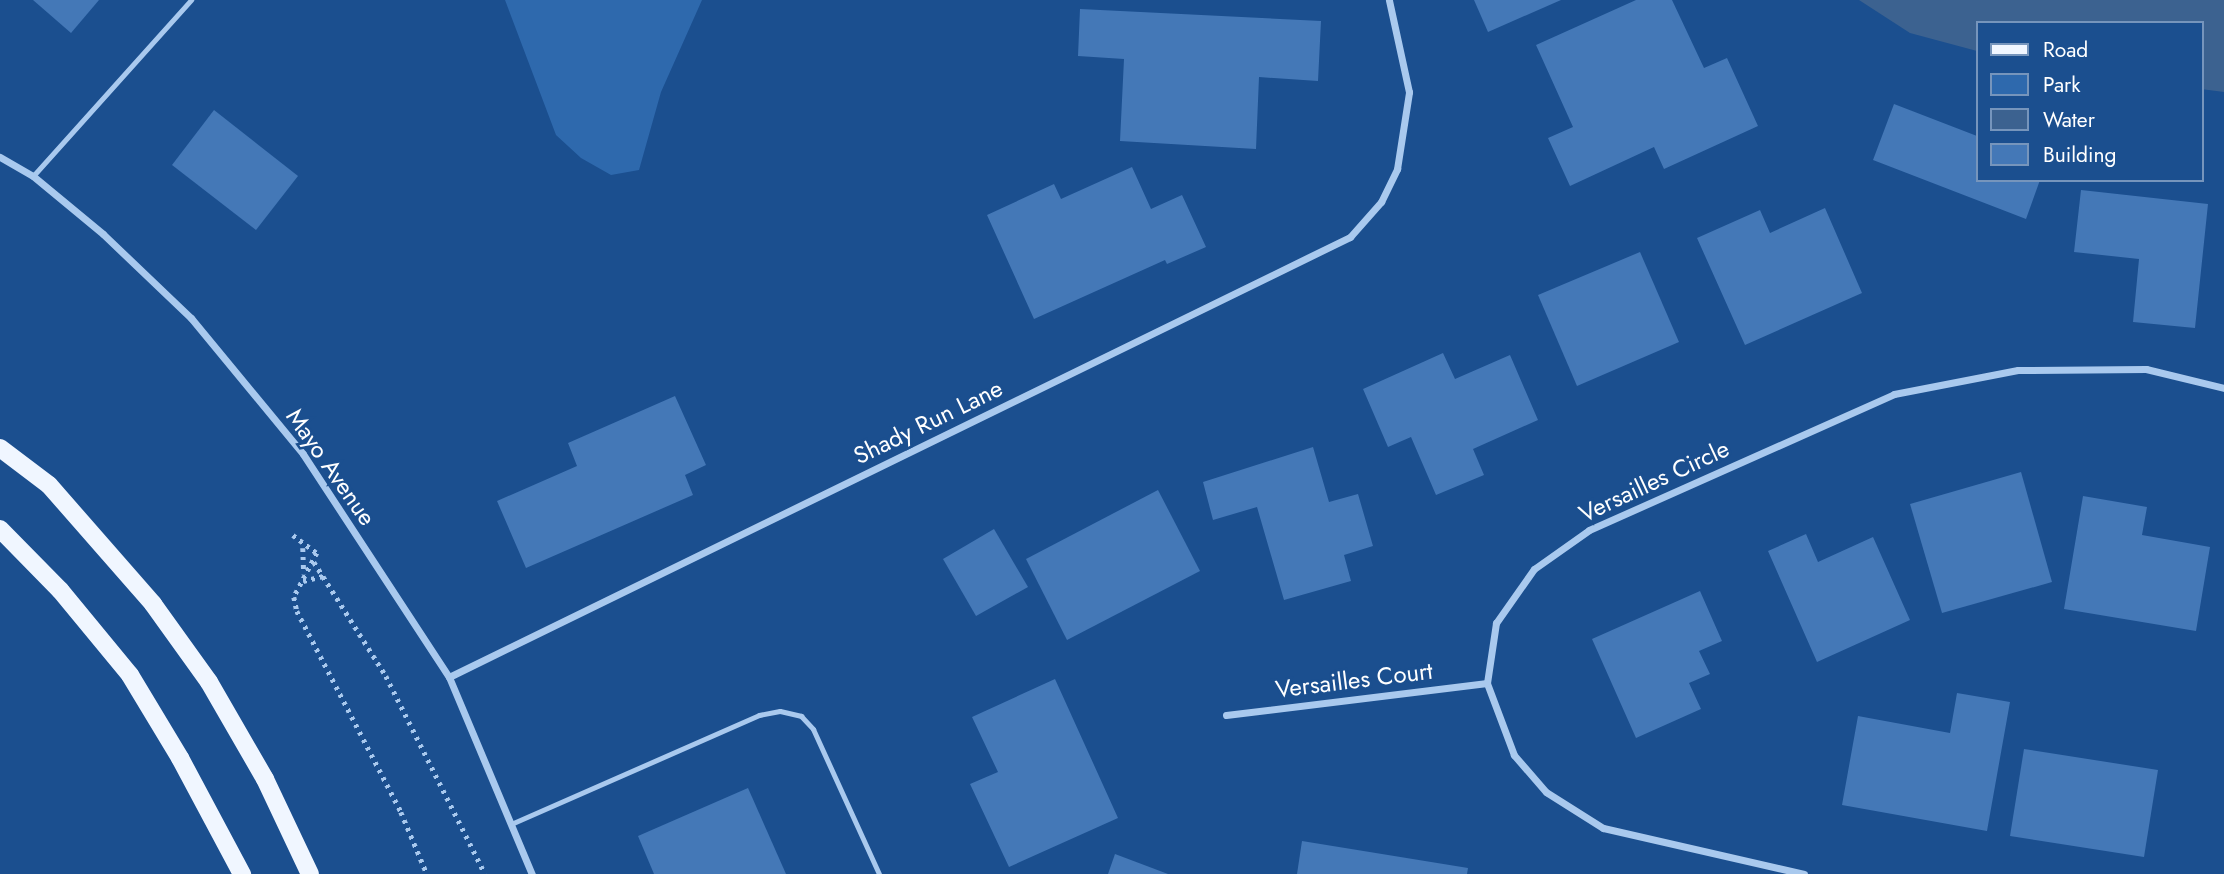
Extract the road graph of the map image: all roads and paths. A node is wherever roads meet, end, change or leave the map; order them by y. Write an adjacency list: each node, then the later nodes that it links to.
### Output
1 (191, 0): 4 (lane)
2 (1389, 0): 13 (street, Shady Run Lane)
3 (0, 157): 4 (street, Mayo Avenue)
4 (33, 176): 13 (street, Mayo Avenue)
5 (2224, 388): 14 (street, Versailles Circle)
6 (0, 448): 18 (main road)
7 (0, 529): 17 (main road)
8 (293, 536): 10 (path)
9 (303, 548): 12 (path)
10 (314, 562): 11 (path); 12 (path)
11 (323, 576): 12 (path); 20 (path)
12 (299, 584): 19 (path)
13 (449, 677): 16 (street, Mayo Avenue)
14 (1487, 683): 15 (street, Versailles Court); 23 (street, Versailles Circle)
15 (1226, 715)
16 (511, 824): 21 (street, Mayo Avenue); 22 (lane)
17 (242, 874)
18 (310, 874)
19 (426, 874)
20 (485, 874)
21 (532, 874)
22 (879, 874)
23 (1804, 874)

